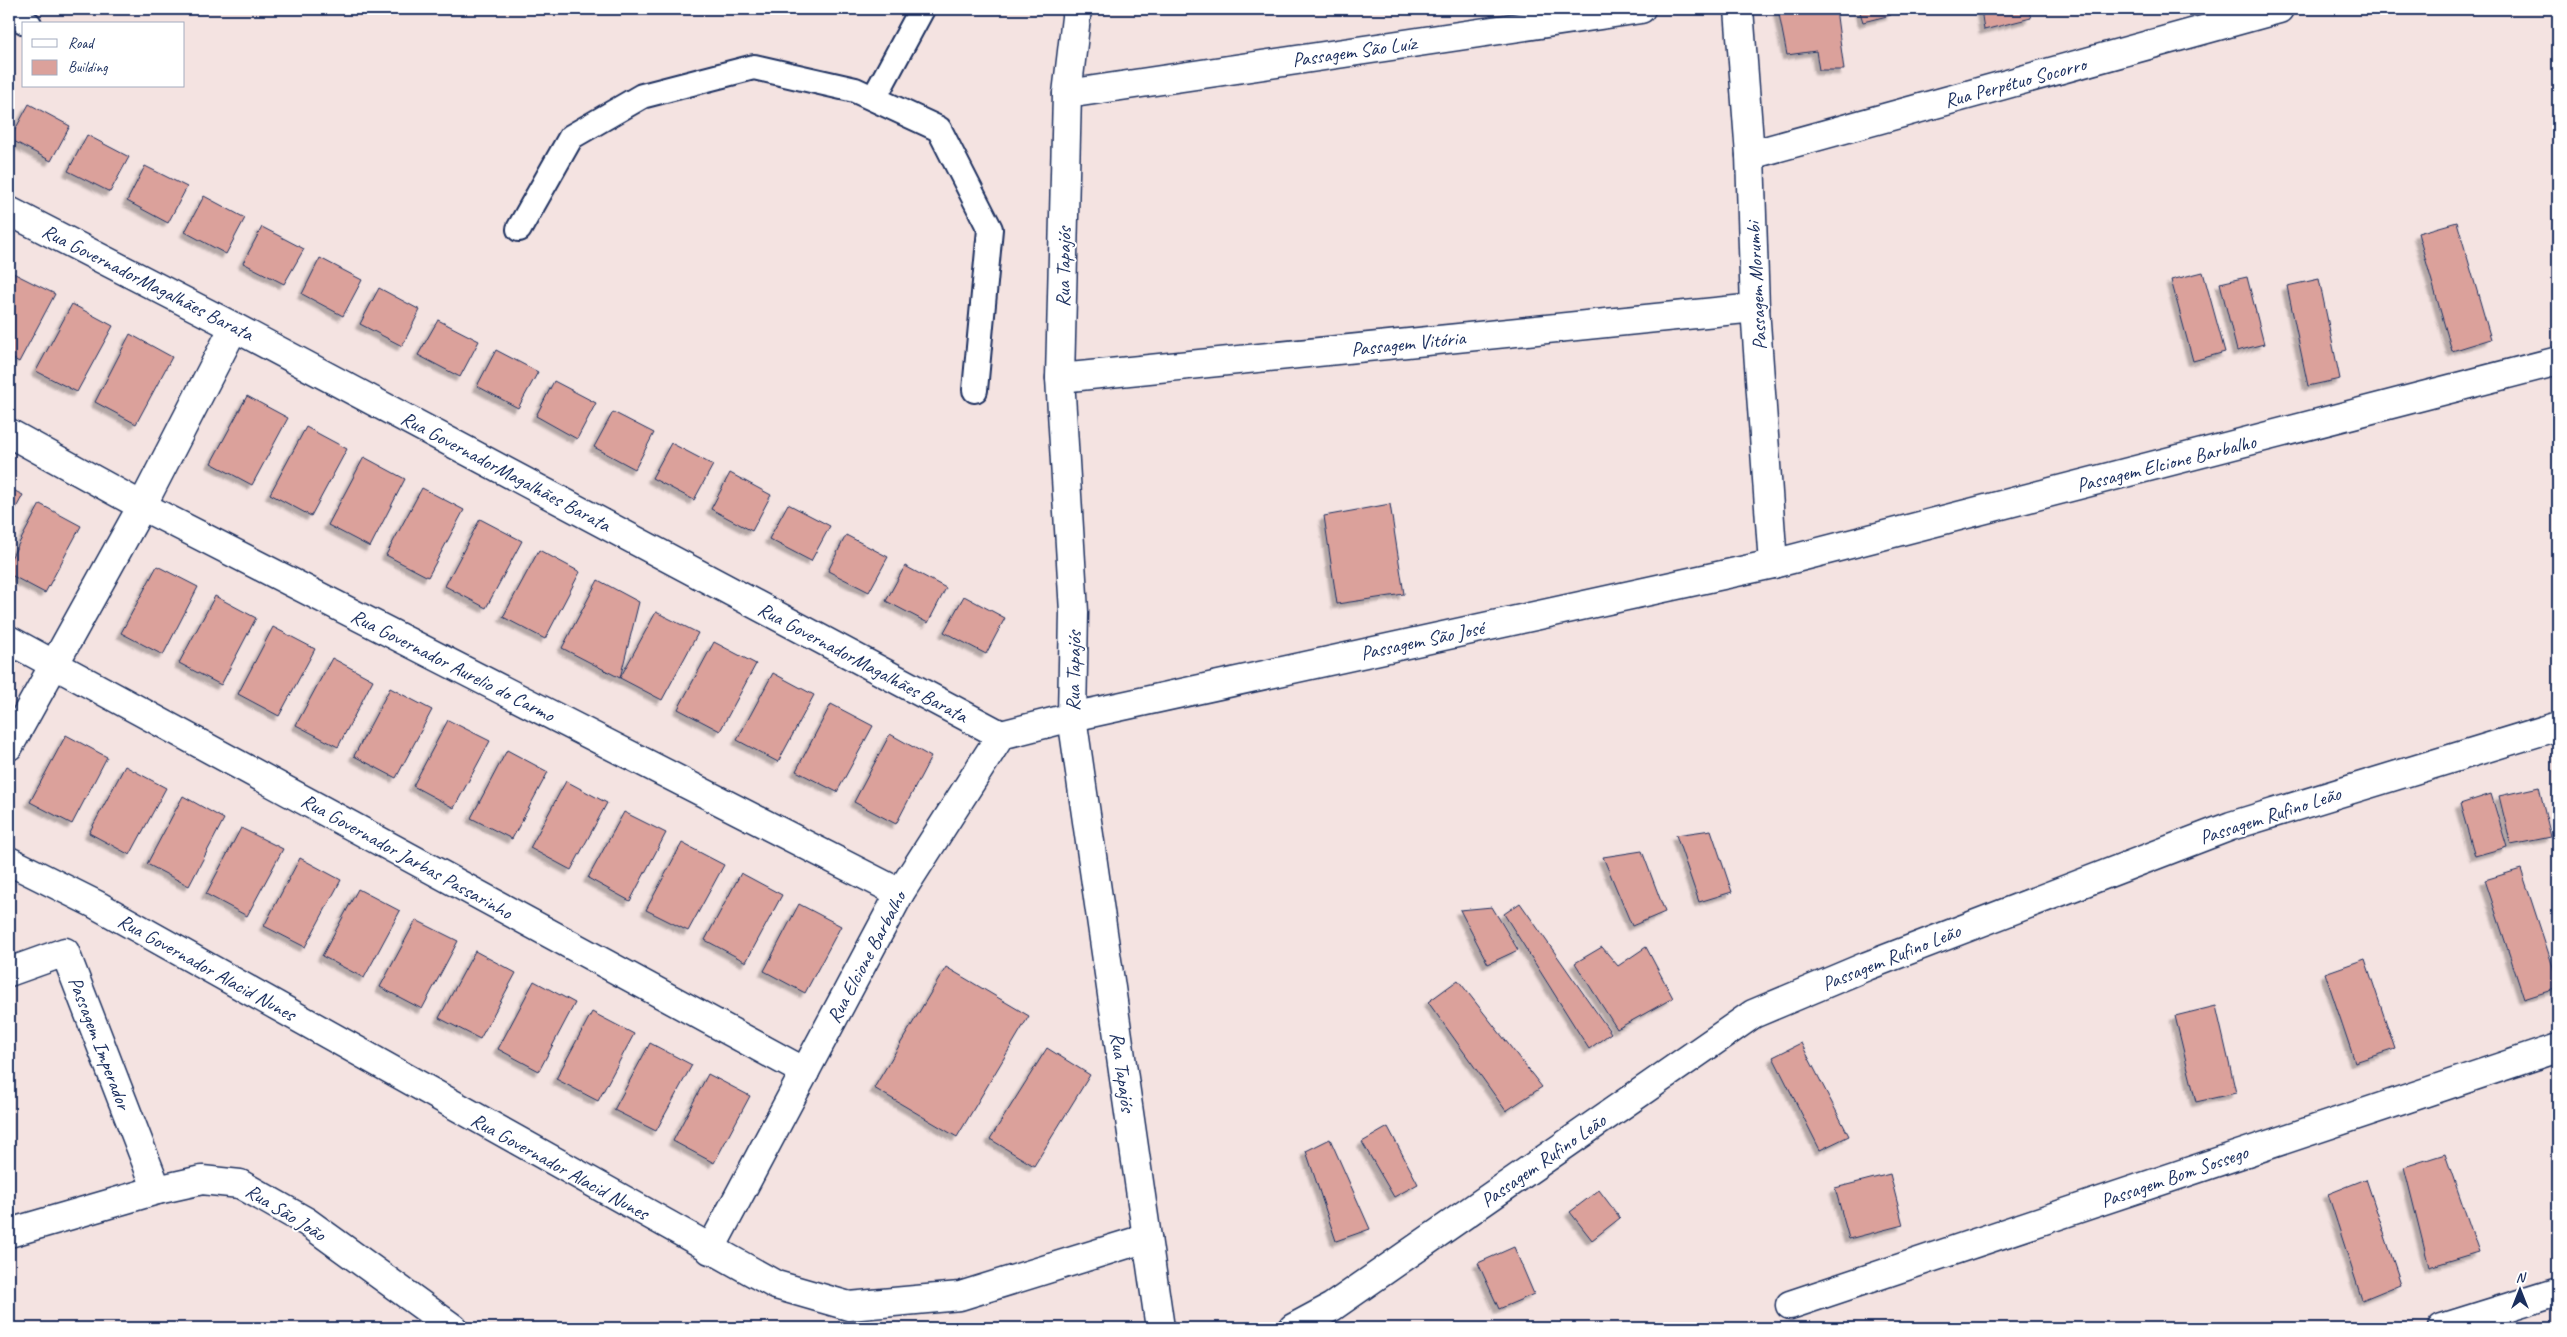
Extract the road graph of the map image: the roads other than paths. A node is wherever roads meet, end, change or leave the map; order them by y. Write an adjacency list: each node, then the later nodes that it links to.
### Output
1 (922, 9): 9 (lane)
2 (1077, 9): 8 (street, Rua Tapajós)
3 (1641, 9): 8 (street, Passagem São Luíz)
4 (1739, 9): 10 (street, Passagem Morumbi)
5 (2279, 9): 10 (street, Rua Perpétuo Socorro)
6 (9, 13): 7 (lane)
7 (25, 22)
8 (1067, 94): 16 (street, Rua Tapajós)
9 (874, 98): 12 (lane); 17 (lane)
10 (1750, 155): 13 (street, Passagem Morumbi)
11 (9, 211): 14 (street, Rua GovernadorMagalhães Barata)
12 (519, 230)
13 (1756, 308): 16 (street, Passagem Vitória); 20 (street, Passagem Morumbi)
14 (234, 327): 19 (street); 25 (street, Rua GovernadorMagalhães Barata)
15 (2558, 361): 20 (street, Passagem Elcione Barbalho)
16 (1060, 378): 23 (street, Rua Tapajós)
17 (975, 390)
18 (9, 433): 19 (street, Rua Governador Aurelio do Carmo)
19 (142, 506): 22 (street); 28 (street, Rua Governador Aurelio do Carmo)
20 (1773, 564): 23 (street, Passagem São José)
21 (9, 640): 22 (street, Rua Governador Jarbas Passarinho)
22 (52, 663): 26 (street); 31 (street, Rua Governador Jarbas Passarinho)
23 (1072, 717): 25 (street); 34 (street, Rua Tapajós)
24 (2558, 726): 40 (street, Passagem Rufino Leão)
25 (1001, 736): 28 (street, Rua Elcione Barbalho)
26 (9, 746)
27 (9, 861): 35 (street, Rua Governador Alacid Nunes)
28 (900, 893): 31 (street, Rua Elcione Barbalho)
29 (9, 972): 32 (street, Passagem Imperador)
30 (2558, 1048): 37 (street, Passagem Bom Sossego)
31 (805, 1072): 35 (street, Rua Elcione Barbalho)
32 (157, 1190): 33 (street, Rua São João); 38 (street, Rua São João)
33 (9, 1233)
34 (1147, 1238): 35 (street, Rua Governador Alacid Nunes); 39 (street, Rua Tapajós)
35 (710, 1250)
36 (2558, 1292): 41 (street)
37 (1790, 1305)
38 (453, 1328)
39 (1160, 1328)
40 (1293, 1328)
41 (2442, 1328)

